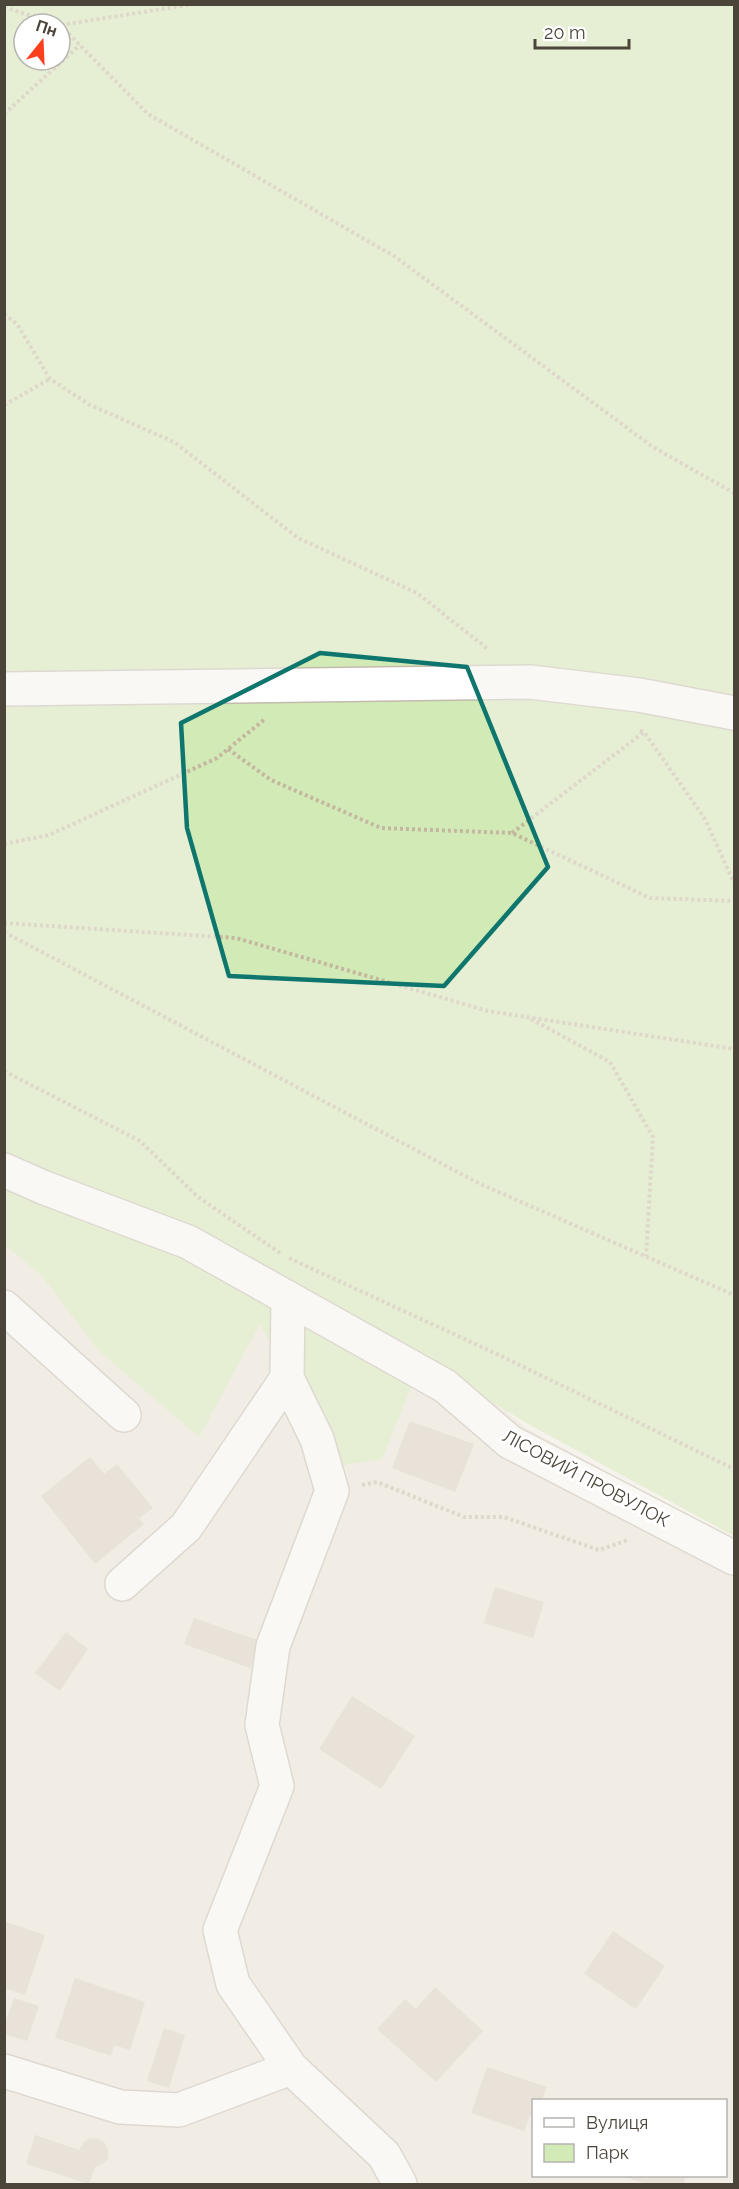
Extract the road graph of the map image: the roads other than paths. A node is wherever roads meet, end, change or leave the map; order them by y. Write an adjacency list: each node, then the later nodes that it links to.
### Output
1 (4, 689): 2 (street)
2 (735, 713)
3 (4, 1170): 4 (street, ЛІСОВИЙ ПРОВУЛОК)
4 (288, 1298): 6 (street); 8 (street, ЛІСОВИЙ ПРОВУЛОК)
5 (4, 1306): 7 (street)
6 (287, 1378): 9 (street); 10 (street)
7 (124, 1415)
8 (735, 1558)
9 (122, 1584)
10 (291, 2068): 11 (street); 12 (street)
11 (4, 2071)
12 (399, 2184)

